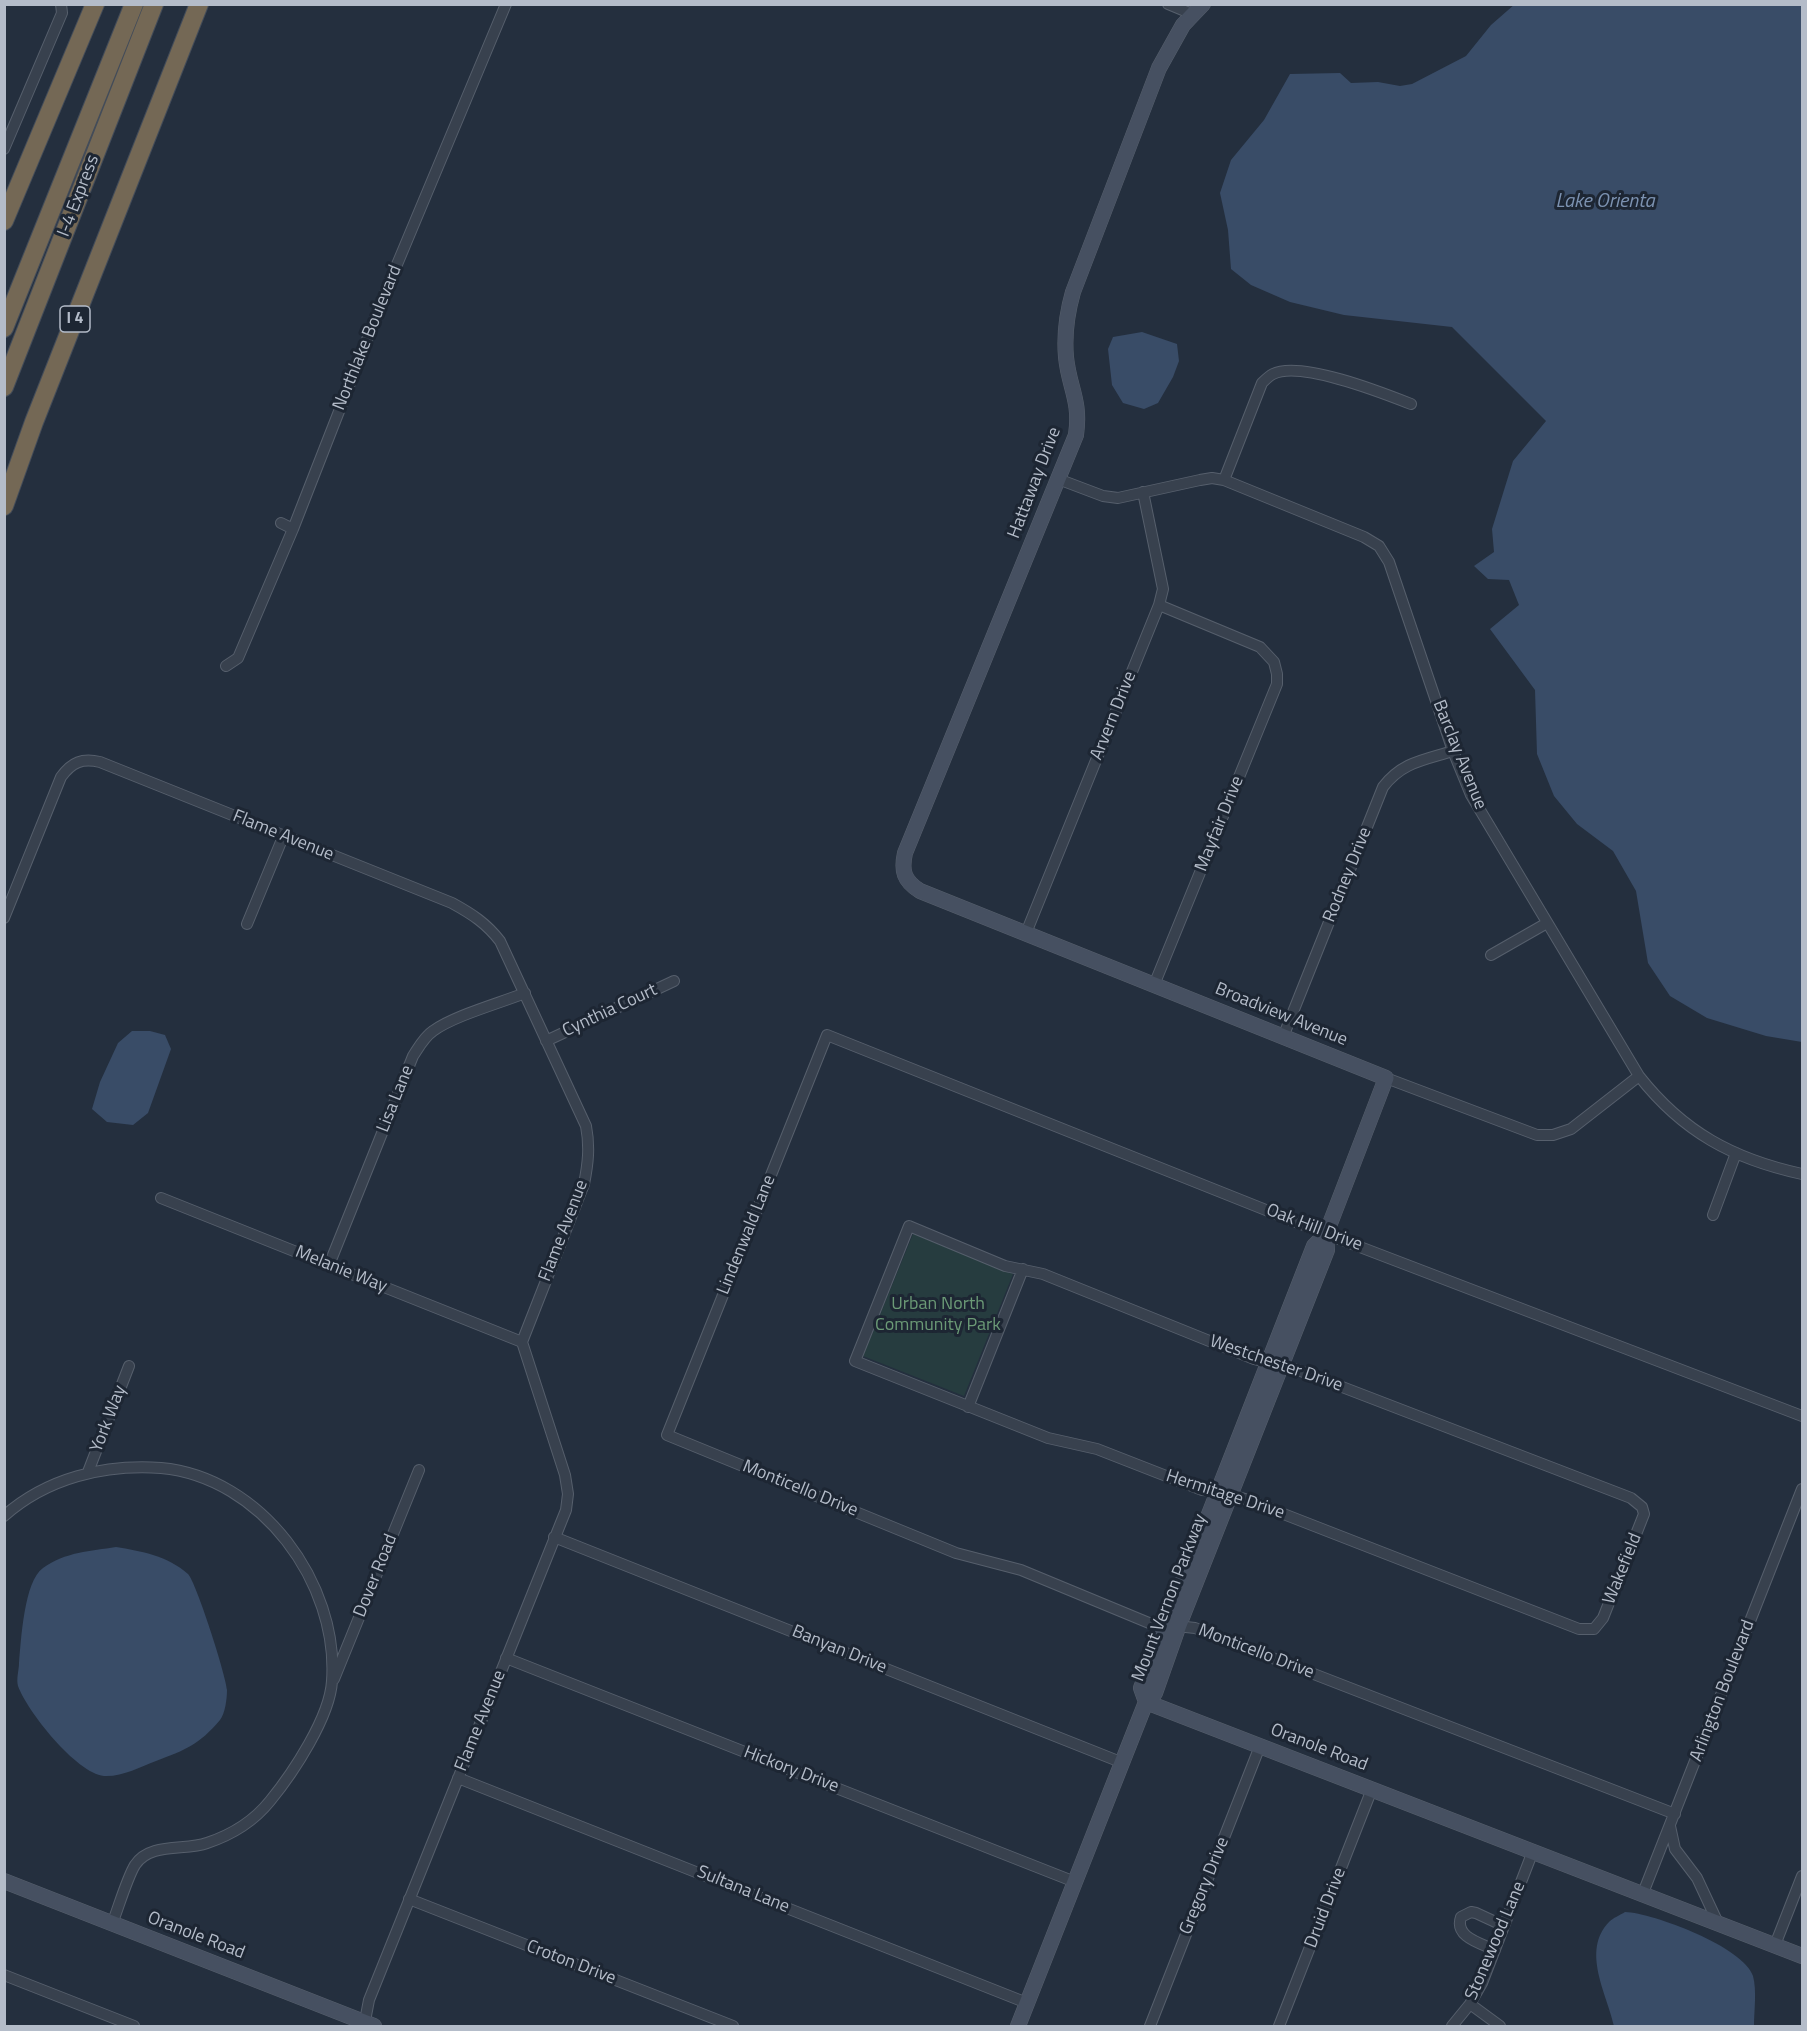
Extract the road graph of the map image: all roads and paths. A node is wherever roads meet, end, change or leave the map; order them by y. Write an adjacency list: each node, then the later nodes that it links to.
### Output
1 (61, 4): 9 (street)
2 (95, 4): 10 (highway)
3 (134, 4): 11 (highway, I-4 Express)
4 (154, 4): 12 (highway, I-4 Express)
5 (199, 4): 17 (highway, I 4)
6 (506, 4): 19 (street, Northlake Boulevard)
7 (1168, 4): 8 (street)
8 (1198, 9): 14 (street, Hattaway Drive)
9 (4, 149)
10 (4, 221)
11 (4, 328)
12 (4, 387)
13 (1411, 404): 15 (street)
14 (1059, 479): 16 (street, Barclay Avenue); 24 (street, Hattaway Drive)
15 (1224, 480): 16 (street, Barclay Avenue); 22 (street, Barclay Avenue)
16 (1143, 492): 20 (street, Arvern Drive)
17 (4, 506)
18 (281, 523): 19 (street)
19 (293, 529): 21 (street, Northlake Boulevard)
20 (1159, 605): 28 (street, Arvern Drive); 31 (street, Mayfair Drive)
21 (226, 666)
22 (1453, 751): 27 (street, Barclay Avenue); 34 (street, Rodney Drive)
23 (283, 837): 25 (street, Flame Avenue); 26 (street); 32 (street, Flame Avenue)
24 (904, 875): 28 (street, Broadview Avenue)
25 (4, 918)
26 (247, 924)
27 (1547, 924): 29 (street); 36 (street, Barclay Avenue)
28 (1026, 933): 31 (street, Broadview Avenue)
29 (1491, 955)
30 (674, 981): 35 (street, Cynthia Court)
31 (1154, 984): 34 (street, Broadview Avenue)
32 (525, 993): 35 (street, Flame Avenue); 43 (street, Lisa Lane)
33 (827, 1035): 42 (street, Oak Hill Drive); 51 (street, Lindenwald Lane)
34 (1283, 1037): 37 (street, Broadview Avenue)
35 (546, 1041): 45 (street, Flame Avenue)
36 (1639, 1076): 37 (street, Broadview Avenue); 38 (street, Barclay Avenue)
37 (1386, 1078): 42 (street, Mount Vernon Parkway)
38 (1736, 1153): 39 (street, Barclay Avenue); 41 (street)
39 (1803, 1174)
40 (161, 1198): 43 (street, Melanie Way)
41 (1713, 1215)
42 (1326, 1234): 47 (street, Mount Vernon Parkway); 50 (street, Oak Hill Drive)
43 (329, 1265): 45 (street, Melanie Way)
44 (1023, 1269): 46 (street, Westchester Drive); 47 (street, Westchester Drive); 49 (street)
45 (522, 1342): 58 (street, Flame Avenue)
46 (855, 1361): 49 (street, Hermitage Drive)
47 (1276, 1364): 55 (street, Mount Vernon Parkway); 56 (street, Westchester Drive)
48 (129, 1366): 53 (street, York Way)
49 (968, 1407): 55 (street, Hermitage Drive)
50 (1803, 1416)
51 (667, 1435): 59 (street, Monticello Drive)
52 (419, 1470): 62 (street, Dover Road)
53 (88, 1472): 57 (street); 62 (street)
54 (1803, 1489): 68 (street, Arlington Boulevard)
55 (1224, 1493): 59 (street, Mount Vernon Parkway); 60 (street, Hermitage Drive)
56 (1642, 1507): 60 (street, Wakefield)
57 (4, 1516)
58 (554, 1538): 61 (street, Flame Avenue); 65 (street, Banyan Drive)
59 (1173, 1624): 63 (street, Mount Vernon Parkway); 68 (street, Monticello Drive)
60 (1594, 1629)
61 (506, 1658): 66 (street, Flame Avenue); 73 (street, Hickory Drive)
62 (333, 1682): 77 (street, Dover Road)
63 (1146, 1702): 64 (street, Oranole Road); 65 (street)
64 (1260, 1746): 67 (street, Oranole Road); 89 (street, Gregory Drive)
65 (1123, 1762): 73 (street)
66 (458, 1778): 75 (street, Flame Avenue); 83 (street, Sultana Lane)
67 (1372, 1789): 70 (street, Oranole Road); 90 (street, Druid Drive)
68 (1675, 1814): 69 (street, Arlington Boulevard)
69 (1670, 1826): 74 (street, Arlington Boulevard); 76 (street)
70 (1533, 1851): 74 (street, Oranole Road); 78 (street, Stonewood Lane)
71 (1803, 1875): 79 (street)
72 (4, 1881): 77 (street, Oranole Road)
73 (1075, 1882): 83 (street)
74 (1643, 1893): 76 (street, Oranole Road)
75 (410, 1899): 85 (street, Flame Avenue); 87 (street, Croton Drive)
76 (1718, 1923): 79 (street, Oranole Road)
77 (112, 1924): 85 (street, Oranole Road)
78 (1504, 1926): 80 (street, Stonewood Lane); 80 (street)
79 (1775, 1945): 81 (street, Oranole Road)
80 (1495, 1950): 84 (street, Stonewood Lane)
81 (1803, 1956)
82 (4, 1975): 86 (street)
83 (1027, 2003): 88 (street)
84 (1470, 2004): 91 (street, Stonewood Lane); 92 (street)
85 (368, 2025)
86 (134, 2026)
87 (733, 2026)
88 (1018, 2026)
89 (1150, 2026)
90 (1279, 2026)
91 (1452, 2026)
92 (1500, 2026)

